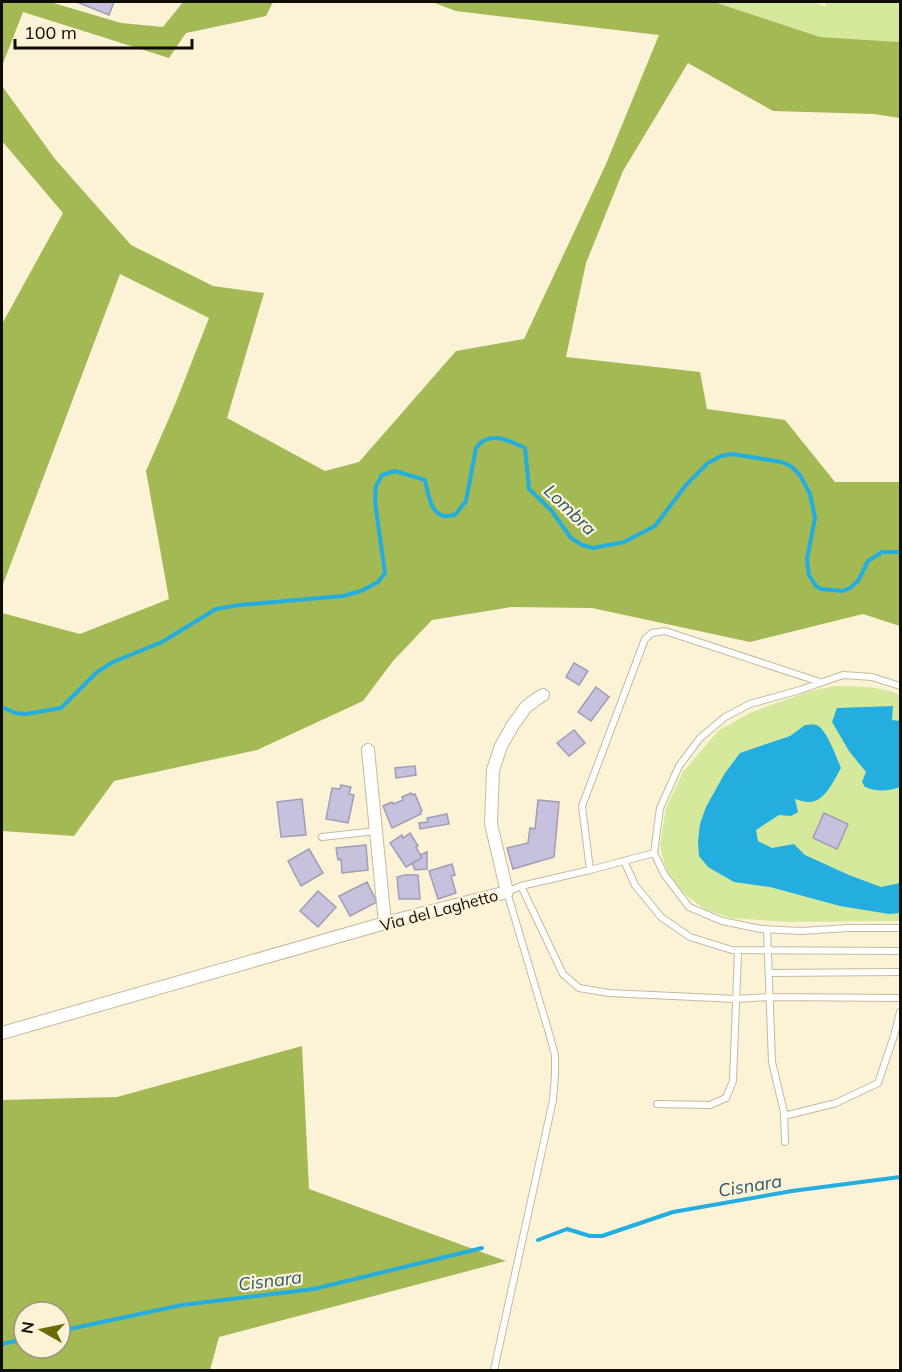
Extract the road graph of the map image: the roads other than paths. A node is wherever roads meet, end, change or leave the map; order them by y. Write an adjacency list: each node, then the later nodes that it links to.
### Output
1 (821, 682): 2 (lane); 7 (lane); 9 (lane)
2 (900, 686)
3 (543, 695): 11 (street)
4 (368, 750): 5 (street)
5 (376, 831): 6 (lane); 12 (street)
6 (322, 837)
7 (654, 853): 8 (lane); 14 (lane)
8 (624, 861): 9 (lane); 15 (lane)
9 (590, 870): 10 (lane)
10 (521, 886): 11 (lane); 22 (lane)
11 (507, 892): 12 (street, Via del Laghetto); 28 (lane, Via del Laghetto)
12 (385, 923): 24 (street, Via del Laghetto)
13 (900, 928): 14 (lane)
14 (767, 929): 16 (lane)
15 (738, 951): 16 (lane); 22 (lane)
16 (768, 951): 17 (lane); 19 (lane)
17 (900, 951)
18 (900, 972): 19 (lane)
19 (769, 973): 20 (lane)
20 (768, 997): 21 (lane); 22 (lane); 26 (lane)
21 (900, 998)
22 (736, 999): 25 (lane)
23 (900, 1012): 26 (lane)
24 (2, 1033)
25 (657, 1104)
26 (784, 1116): 27 (lane)
27 (785, 1142)
28 (494, 1371)

